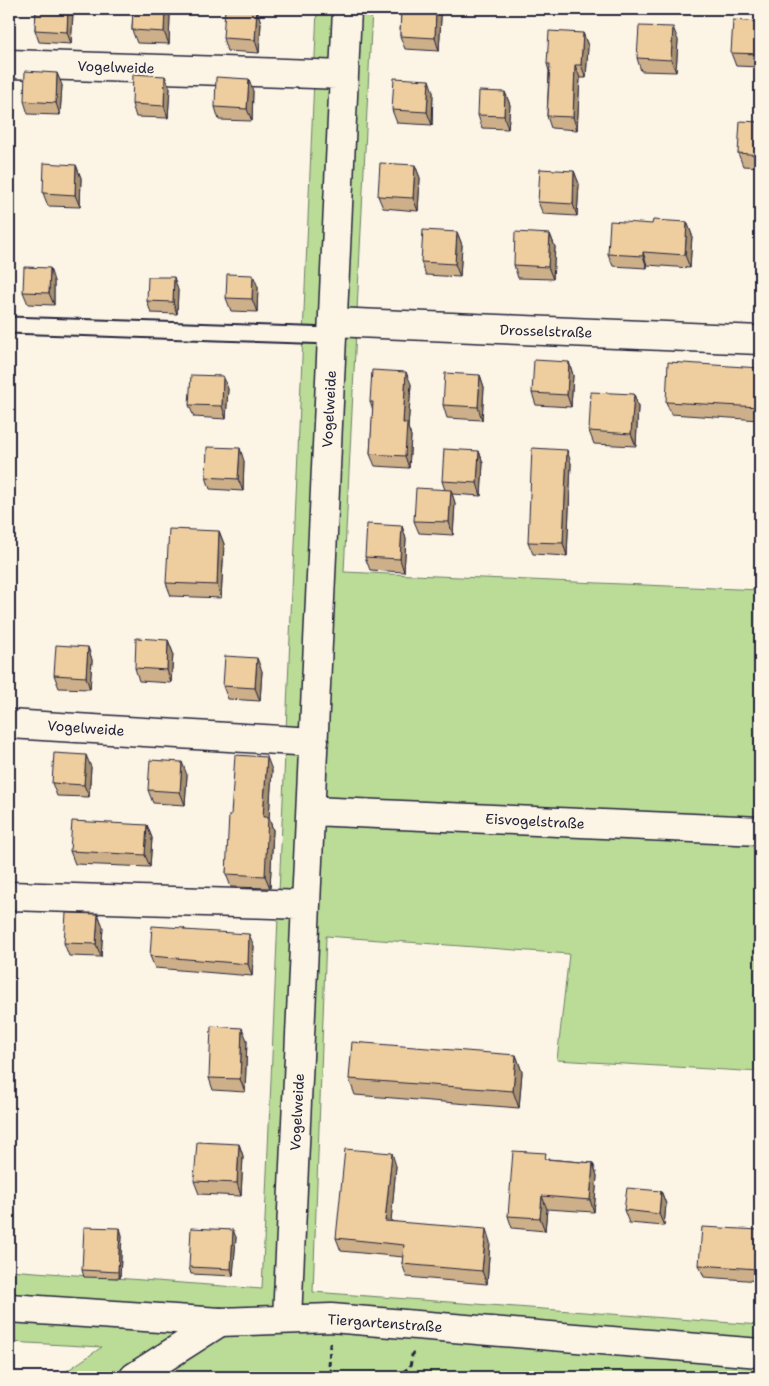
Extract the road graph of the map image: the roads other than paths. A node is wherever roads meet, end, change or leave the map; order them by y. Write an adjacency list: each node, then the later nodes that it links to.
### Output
1 (347, 9): 3 (street, Vogelweide)
2 (9, 64): 3 (street, Vogelweide)
3 (344, 75): 5 (street, Vogelweide)
4 (9, 325): 5 (lane)
5 (332, 329): 6 (street, Drosselstraße); 8 (street, Vogelweide)
6 (760, 340)
7 (9, 724): 8 (street, Vogelweide)
8 (314, 742): 9 (street, Vogelweide)
9 (310, 811): 10 (street, Eisvogelstraße); 12 (street, Vogelweide)
10 (760, 831)
11 (9, 896): 12 (street)
12 (306, 906): 14 (street, Vogelweide)
13 (9, 1308): 15 (street, Tiergartenstraße)
14 (287, 1319): 15 (street, Tiergartenstraße); 16 (street, Tiergartenstraße)
15 (220, 1322): 17 (street)
16 (760, 1353)
17 (134, 1377)

